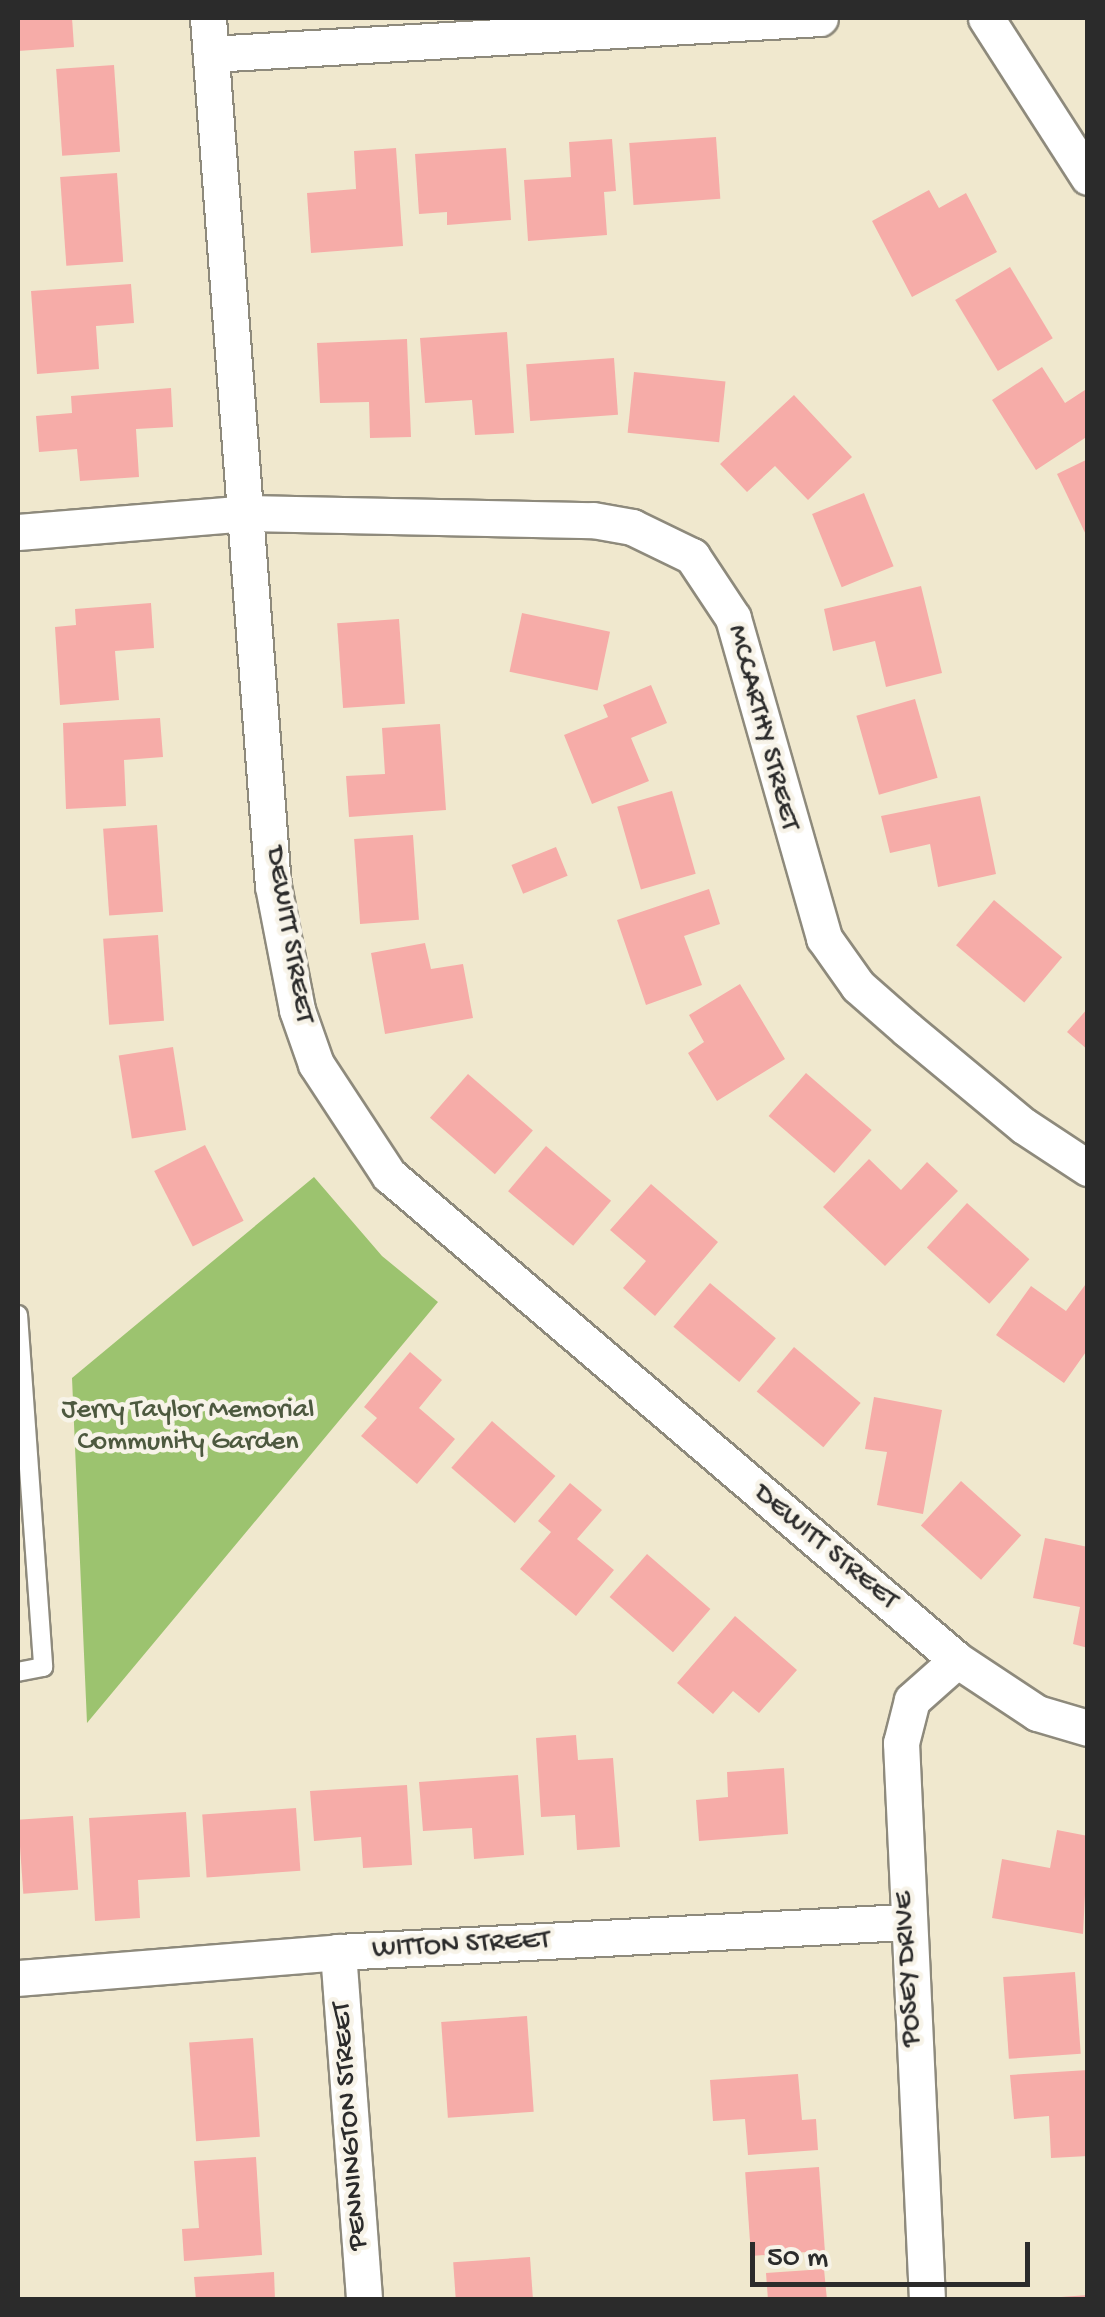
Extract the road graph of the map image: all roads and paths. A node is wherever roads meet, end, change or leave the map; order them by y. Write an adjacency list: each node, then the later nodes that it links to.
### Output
1 (208, 18): 4 (street, DEWITT STREET)
2 (820, 18): 4 (street)
3 (986, 18): 5 (street)
4 (211, 54): 6 (street, DEWITT STREET)
5 (1088, 177)
6 (247, 514): 7 (street, MCCARTHY STREET); 8 (street, MCCARTHY STREET); 11 (street, DEWITT STREET)
7 (18, 532)
8 (1088, 1168)
9 (18, 1315): 10 (lane)
10 (23, 1461): 12 (lane)
11 (957, 1660): 13 (street, DEWITT STREET); 14 (street, POSEY DRIVE)
12 (18, 1672)
13 (1088, 1728)
14 (905, 1922): 15 (street, WITTON STREET); 18 (street, POSEY DRIVE)
15 (338, 1952): 16 (street, WITTON STREET); 17 (street, PENNINGTON STREET)
16 (18, 1978)
17 (364, 2300)
18 (927, 2300)

